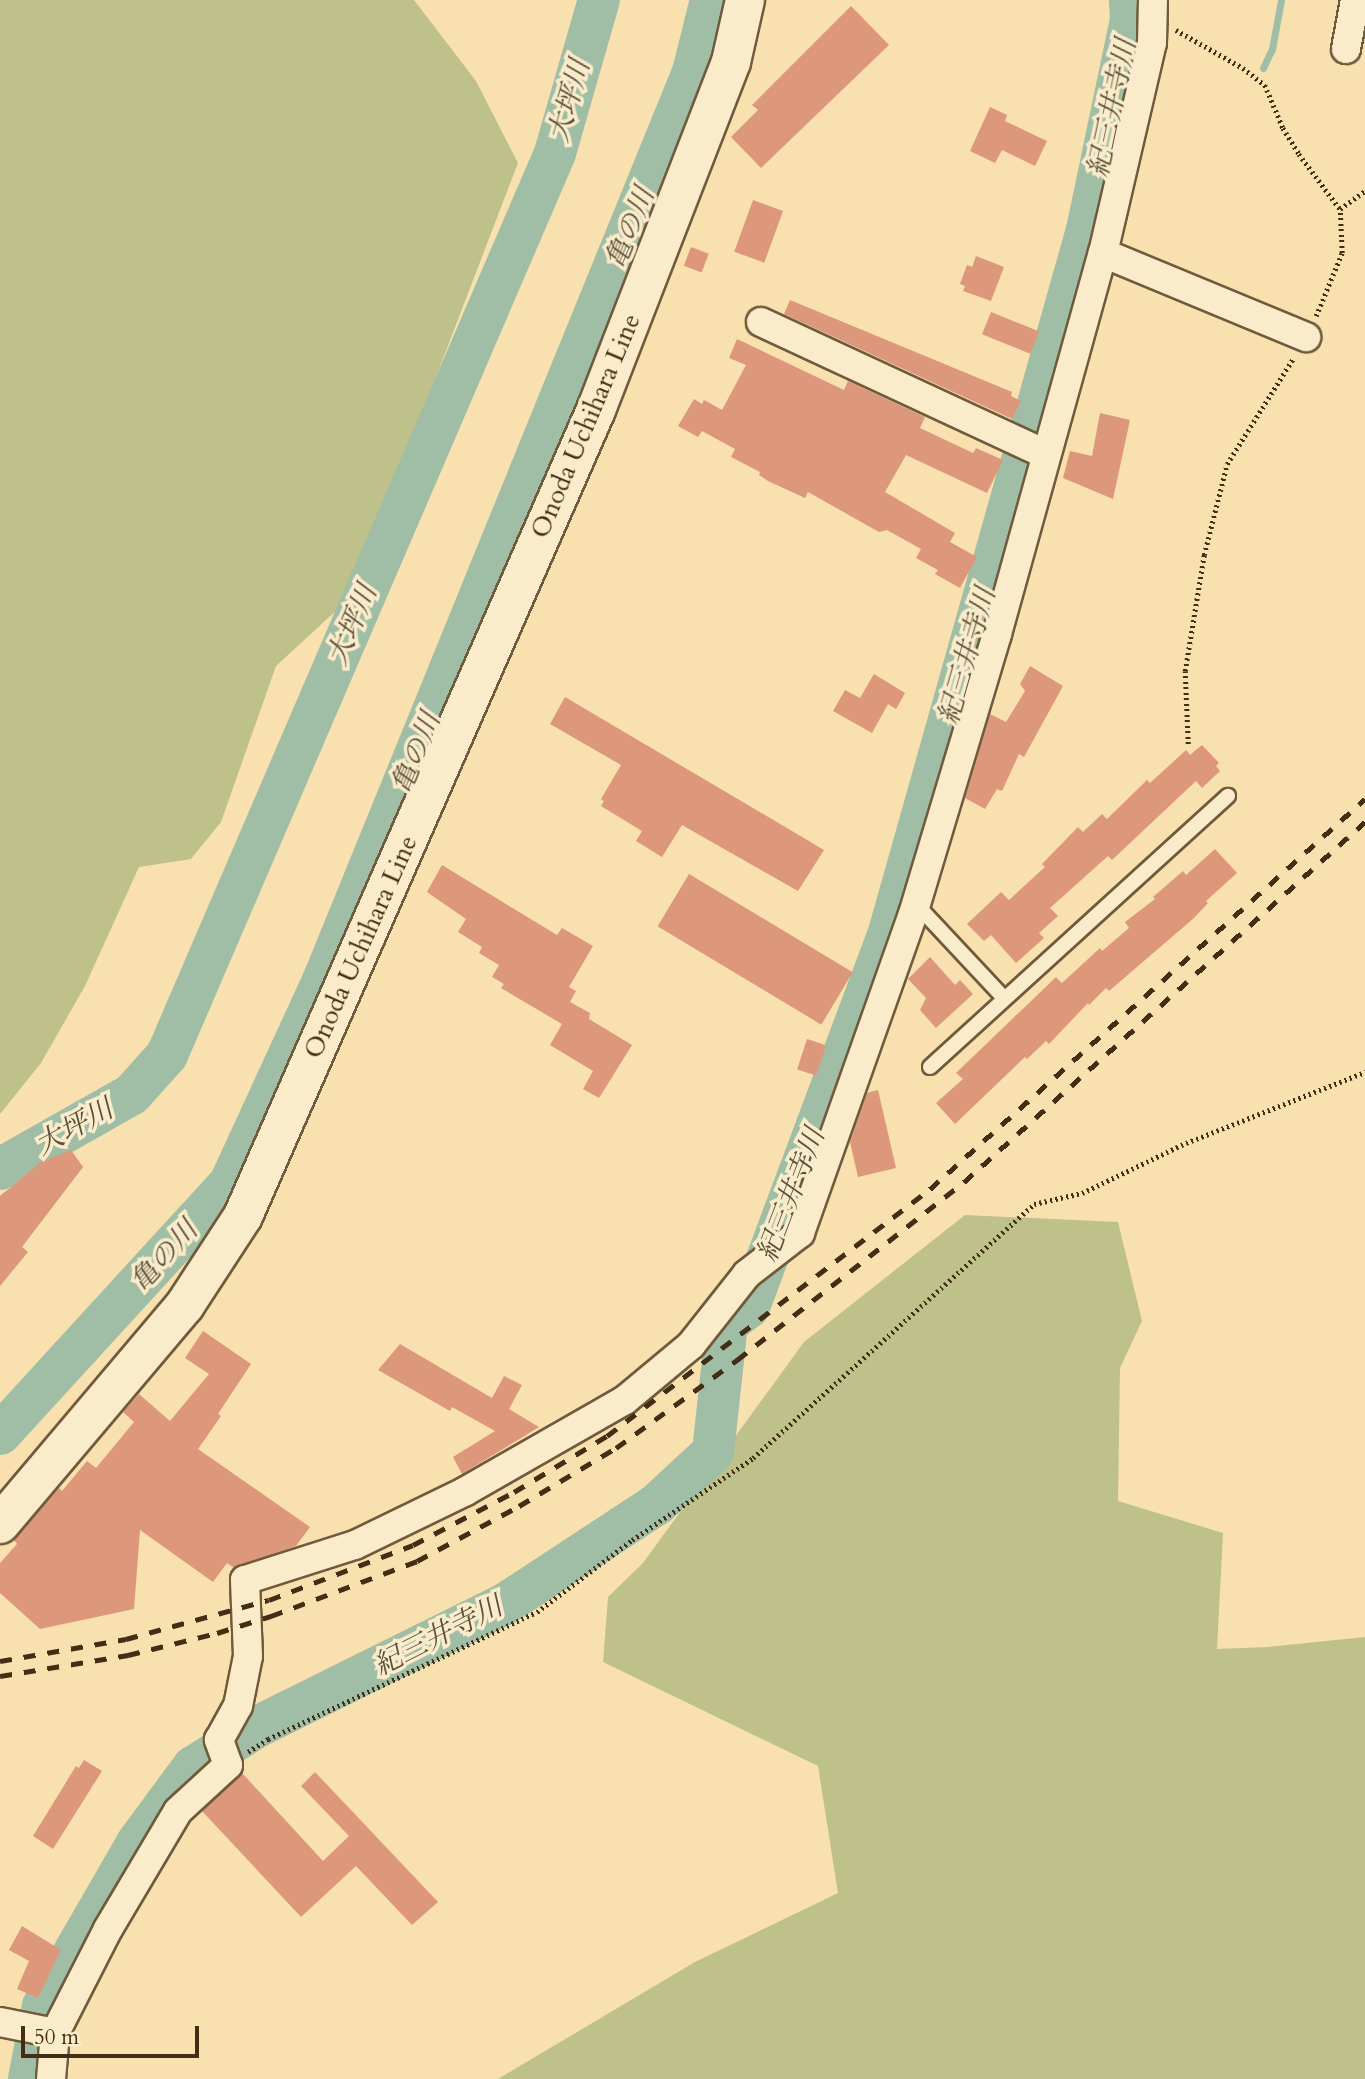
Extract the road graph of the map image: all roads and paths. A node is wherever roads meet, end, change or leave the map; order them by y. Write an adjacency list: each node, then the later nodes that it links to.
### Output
1 (745, 0): 17 (main road, Onoda Uchihara Line)
2 (1355, 0): 4 (street)
3 (1153, 8): 6 (path); 7 (street)
4 (1346, 49)
5 (1365, 191): 6 (path)
6 (1340, 209): 9 (path)
7 (1102, 253): 9 (street); 10 (street)
8 (761, 321): 10 (street)
9 (1306, 337): 11 (path)
10 (1032, 448): 13 (street)
11 (1188, 744)
12 (1228, 796): 14 (lane)
13 (916, 904): 14 (lane); 18 (street)
14 (1004, 998): 15 (lane)
15 (930, 1067)
16 (1365, 1072): 18 (path)
17 (0, 1524)
18 (224, 1753): 20 (street)
19 (0, 2022): 20 (street)
20 (55, 2033): 21 (street)
21 (51, 2079)

